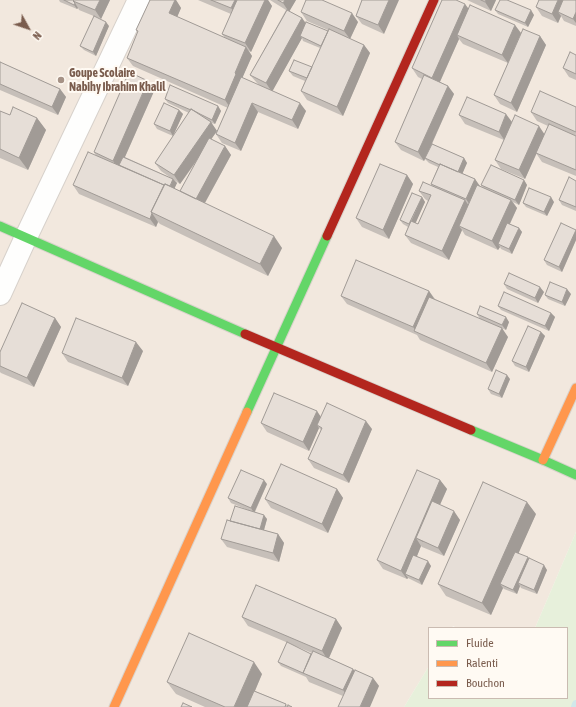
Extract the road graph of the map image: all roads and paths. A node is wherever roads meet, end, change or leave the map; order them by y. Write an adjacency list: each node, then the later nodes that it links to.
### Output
1 (139, 0): 4 (street)
2 (434, 0): 6 (street)
3 (0, 226): 4 (street)
4 (26, 237): 5 (street); 6 (street)
5 (0, 294)
6 (276, 348): 8 (street); 10 (street)
7 (576, 388): 8 (street)
8 (543, 460): 9 (street)
9 (576, 475)
10 (114, 707)

